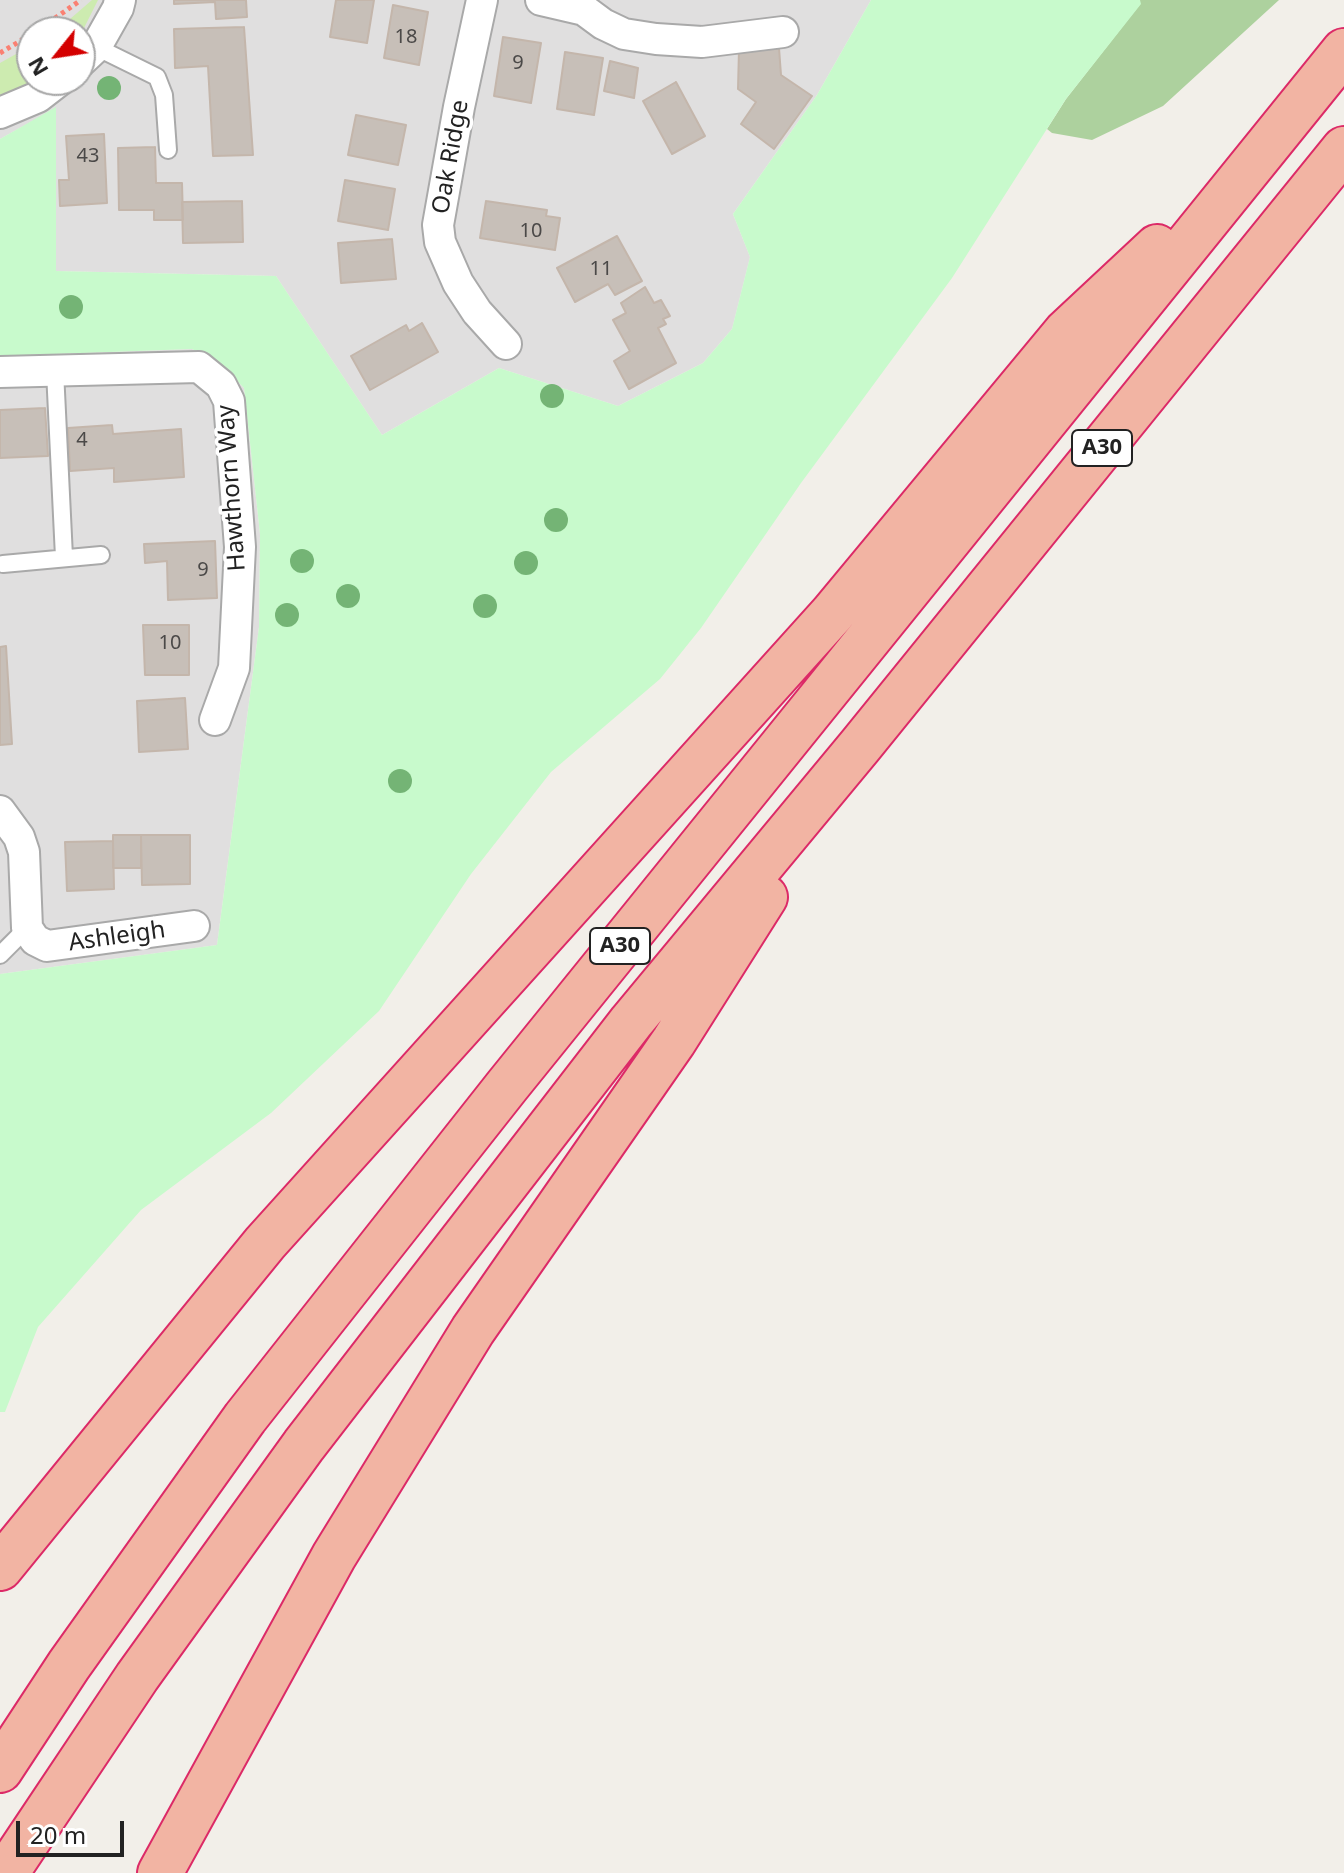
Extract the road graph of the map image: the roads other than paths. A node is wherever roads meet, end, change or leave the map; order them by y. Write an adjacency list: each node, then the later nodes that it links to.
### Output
1 (120, 0): 5 (street)
2 (482, 0): 13 (street, Oak Ridge)
3 (541, 0): 4 (street)
4 (783, 32)
5 (96, 40)
6 (1344, 51): 10 (highway, A30)
7 (96, 57): 12 (lane)
8 (39, 96): 9 (street)
9 (0, 113)
10 (1268, 144): 25 (highway); 26 (highway, A30)
11 (1344, 149): 20 (highway, A30)
12 (168, 150)
13 (506, 344)
14 (55, 371): 15 (street, Hawthorn Way); 17 (lane); 19 (street, Hawthorn Way)
15 (0, 372)
16 (101, 555): 17 (lane)
17 (64, 557): 18 (lane)
18 (3, 564)
19 (215, 720)
20 (860, 746): 27 (highway, A30); 28 (highway)
21 (0, 811): 23 (street)
22 (194, 926): 23 (street, Ashleigh)
23 (27, 928): 24 (lane)
24 (0, 955)
25 (0, 1568)
26 (0, 1770)
27 (6, 1873)
28 (160, 1873)

